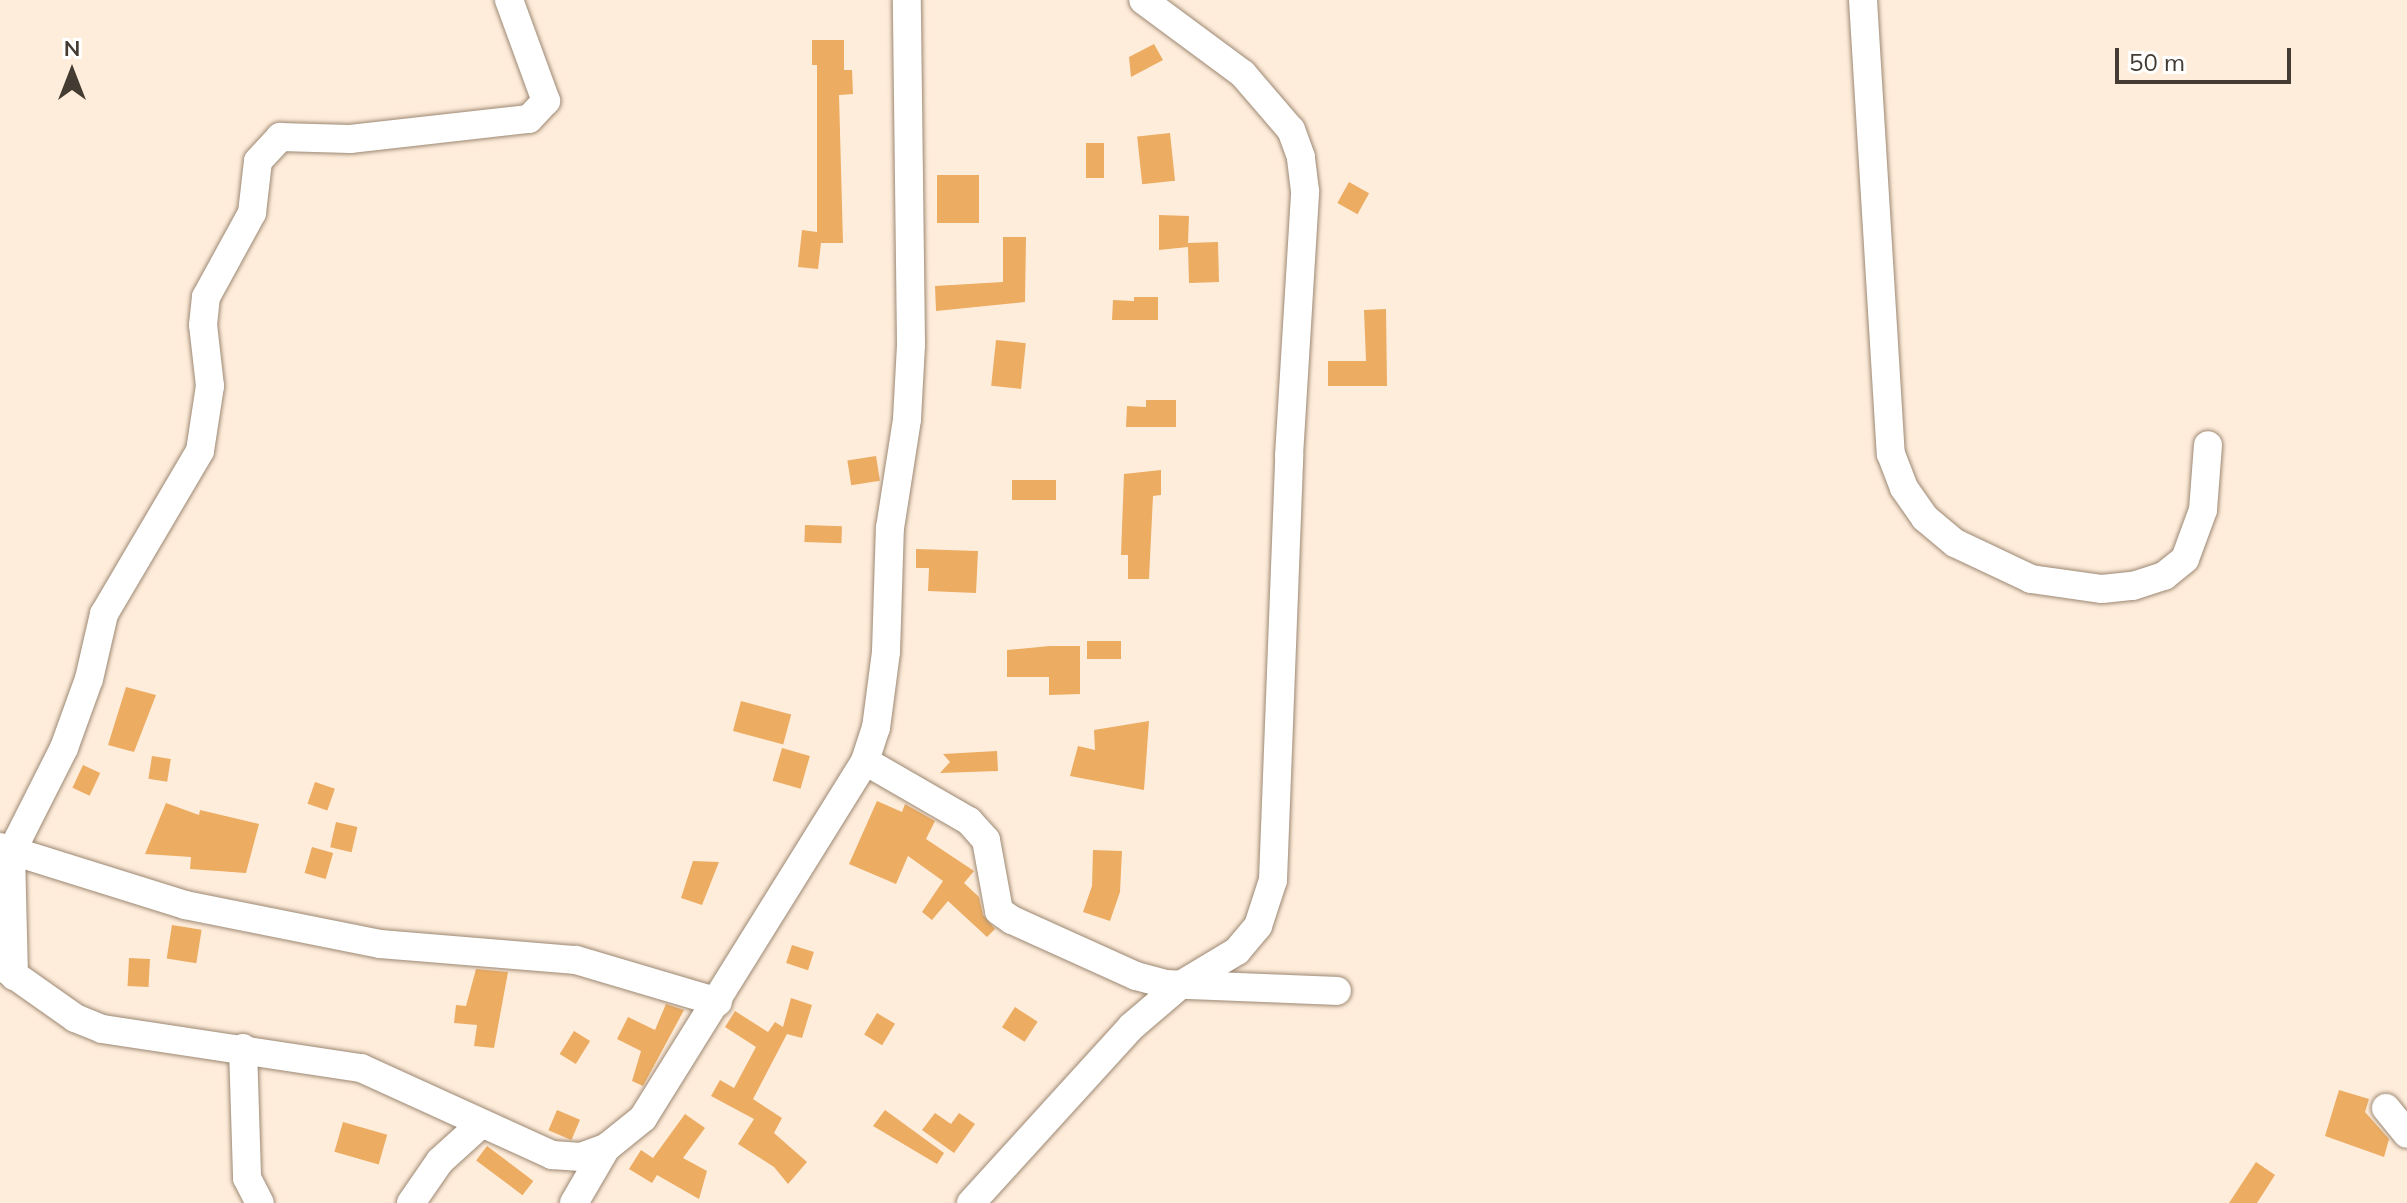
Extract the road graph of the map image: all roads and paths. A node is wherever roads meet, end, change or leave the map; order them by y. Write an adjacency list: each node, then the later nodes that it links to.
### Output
1 (509, 0): 7 (street)
2 (907, 0): 6 (street)
3 (1143, 0): 9 (street)
4 (1863, 0): 5 (street)
5 (2208, 445)
6 (865, 761): 9 (street); 11 (street)
7 (5, 850): 8 (street); 11 (street)
8 (7, 970): 12 (street)
9 (1179, 986): 10 (street); 20 (street)
10 (1337, 991)
11 (718, 1002): 16 (street)
12 (243, 1048): 14 (street); 17 (street)
13 (2386, 1108): 15 (street)
14 (481, 1124): 16 (street); 18 (street)
15 (2407, 1134)
16 (606, 1148): 19 (street)
17 (260, 1203)
18 (411, 1203)
19 (574, 1203)
20 (971, 1203)

